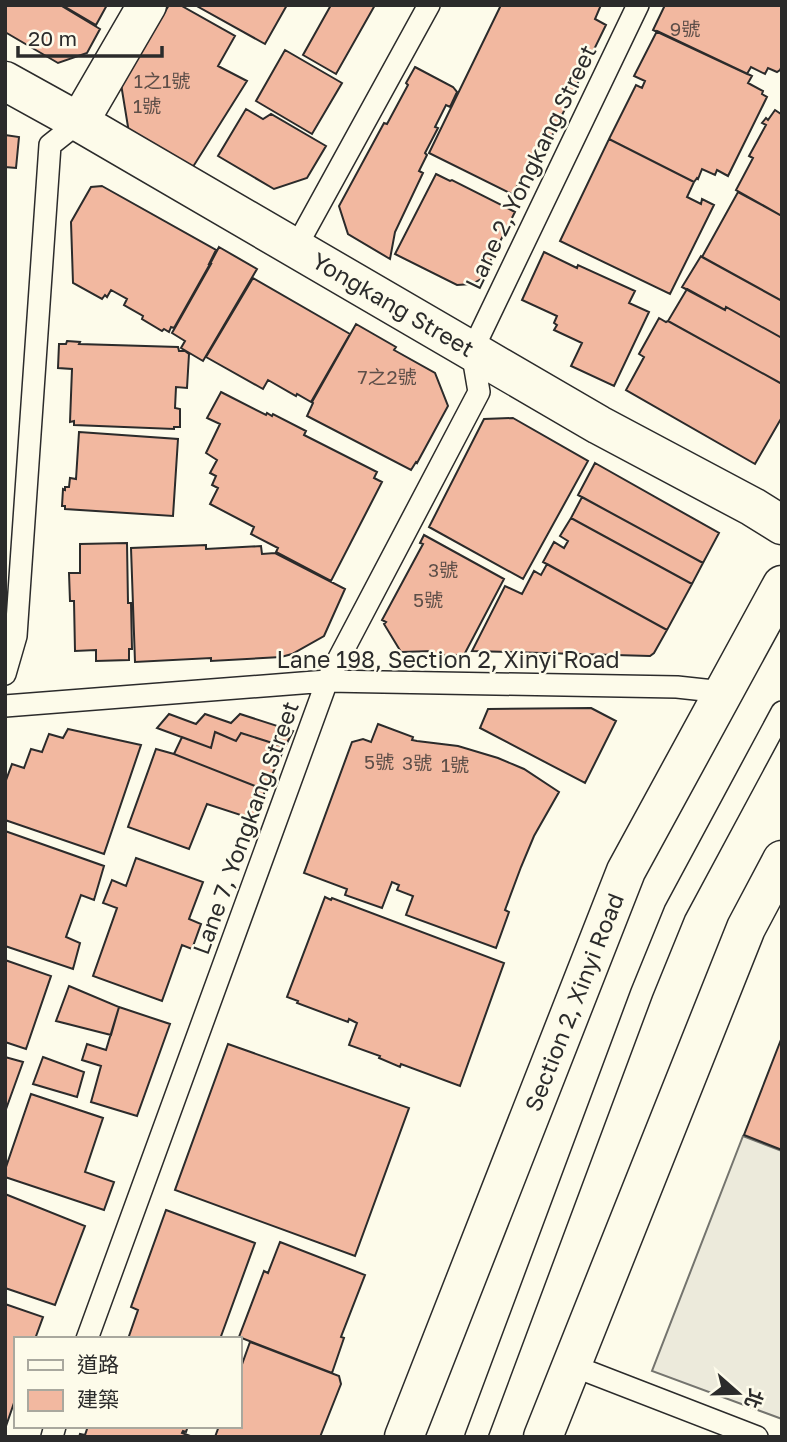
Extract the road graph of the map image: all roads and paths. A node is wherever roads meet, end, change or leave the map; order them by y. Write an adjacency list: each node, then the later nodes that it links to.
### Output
1 (147, 5): 5 (main road)
2 (429, 5): 6 (lane)
3 (638, 5): 7 (lane, Lane 2, Yongkang Street)
4 (5, 81): 5 (main road, Yongkang Street)
5 (79, 122): 6 (main road, Yongkang Street); 10 (lane)
6 (296, 247): 7 (main road, Yongkang Street)
7 (472, 351): 8 (main road, Yongkang Street); 11 (lane, Lane 7, Yongkang Street)
8 (782, 526)
9 (782, 585): 12 (main road, Section 2, Xinyi Road)
10 (5, 674)
11 (327, 681): 12 (lane, Lane 198, Section 2, Xinyi Road); 13 (lane, Lane 198, Section 2, Xinyi Road); 16 (lane, Lane 7, Yongkang Street)
12 (723, 692): 18 (main road, Section 2, Xinyi Road)
13 (5, 706)
14 (782, 712): 19 (lane)
15 (782, 860): 17 (main road)
16 (88, 1337)
17 (571, 1365): 20 (main road); 21 (lane)
18 (404, 1437)
19 (476, 1437)
20 (543, 1437)
21 (757, 1437)

